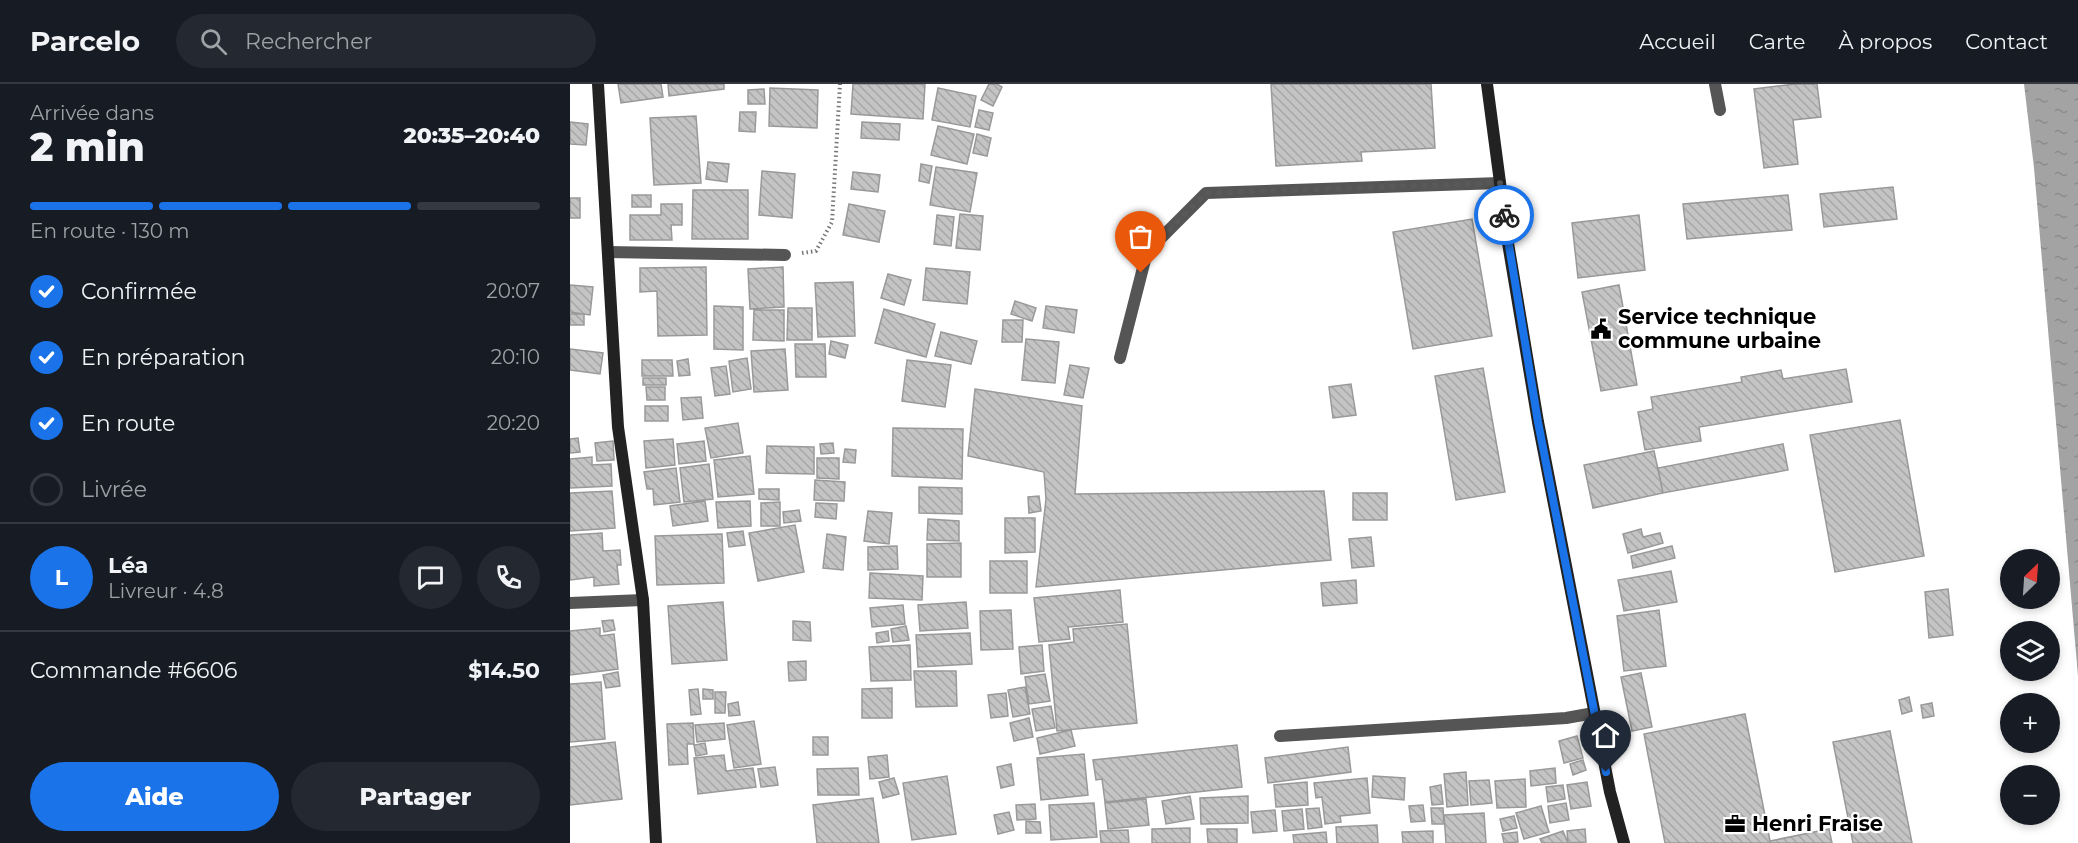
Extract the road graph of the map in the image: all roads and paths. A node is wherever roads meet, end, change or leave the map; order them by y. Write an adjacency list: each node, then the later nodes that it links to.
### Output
1 (598, 84): 7 (main road)
2 (840, 84): 8 (path)
3 (1487, 84): 6 (main road)
4 (1715, 84): 5 (street)
5 (1720, 110)
6 (1500, 183): 9 (street); 12 (main road)
7 (608, 252): 8 (street); 10 (main road)
8 (785, 255)
9 (1120, 358)
10 (643, 600): 11 (street); 14 (main road)
11 (570, 603)
12 (1594, 713): 13 (street); 15 (main road)
13 (1280, 736)
14 (656, 843)
15 (1624, 843)

